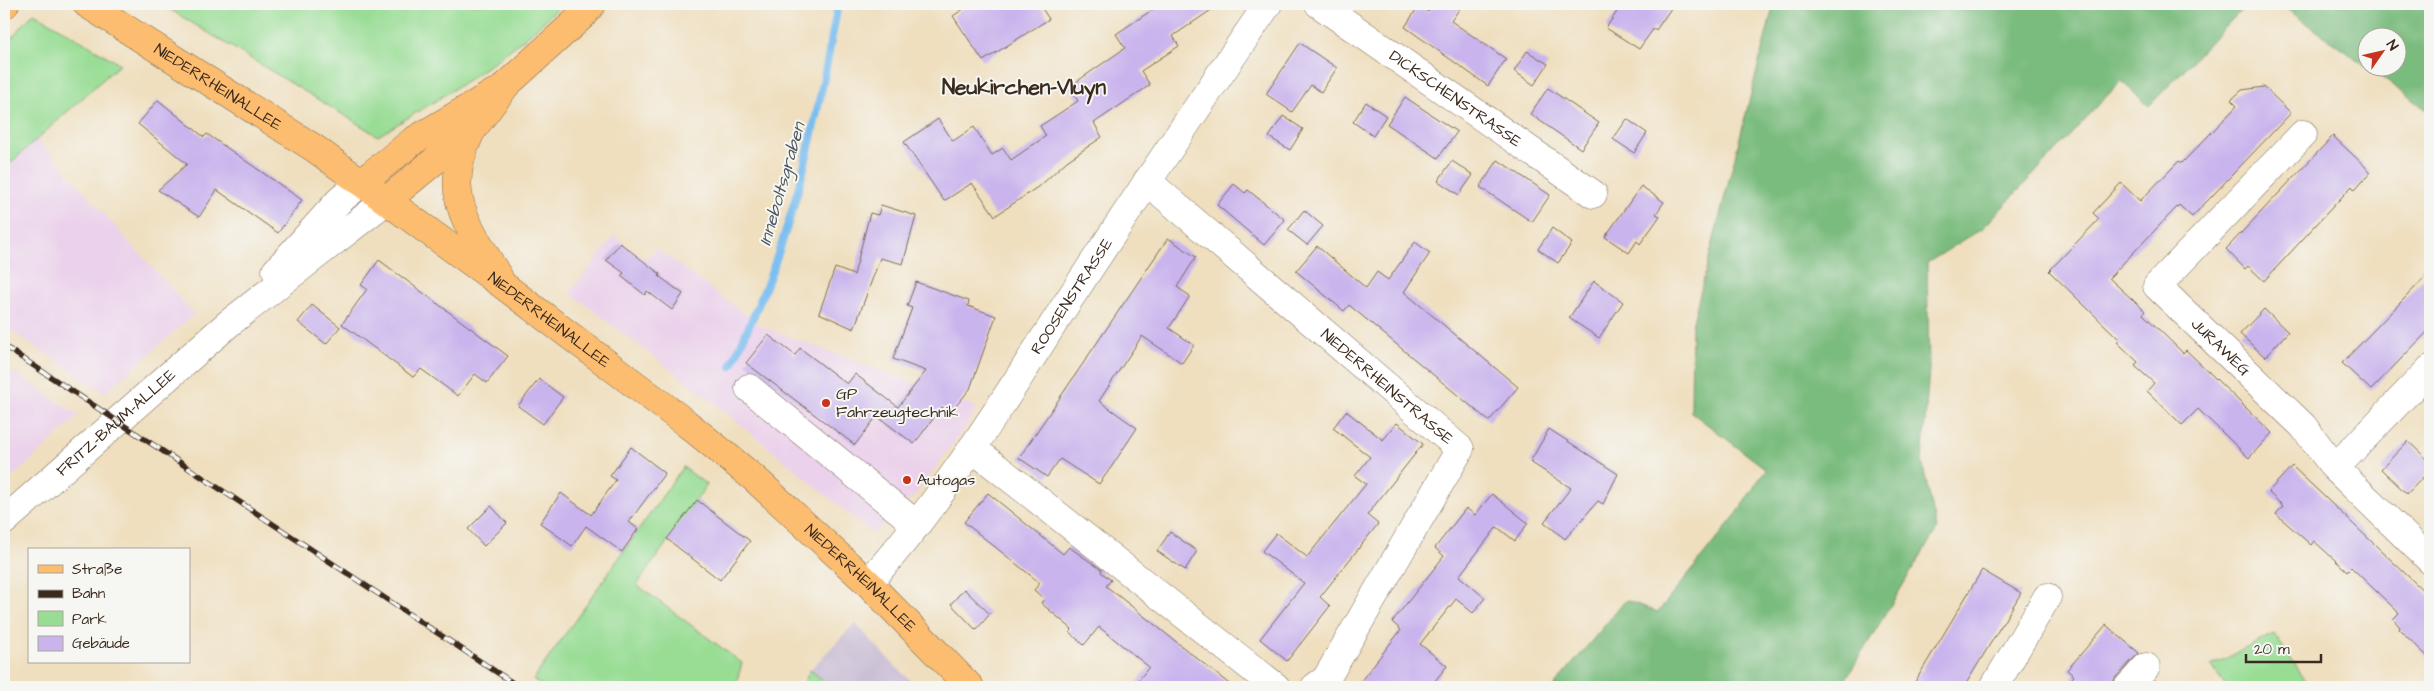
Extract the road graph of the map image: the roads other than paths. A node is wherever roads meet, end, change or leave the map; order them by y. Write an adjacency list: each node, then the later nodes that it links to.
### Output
1 (87, 4): 9 (main road, NIEDERRHEINALLEE)
2 (592, 4): 5 (main road)
3 (1268, 4): 8 (street, ROOSENSTRASSE)
4 (1319, 4): 10 (street, DICKSCHENSTRASSE)
5 (506, 86): 6 (main road); 9 (main road)
6 (472, 130): 11 (main road); 12 (main road)
7 (2304, 134): 17 (street, JURAWEG)
8 (1147, 181): 16 (street, ROOSENSTRASSE); 26 (street, NIEDERRHEINSTRASSE)
9 (362, 182): 11 (main road, NIEDERRHEINALLEE); 13 (street, FRITZ-BAUM-ALLEE)
10 (1593, 194)
11 (387, 200): 12 (main road, NIEDERRHEINALLEE); 13 (street, FRITZ-BAUM-ALLEE)
12 (504, 286): 21 (main road, NIEDERRHEINALLEE)
13 (228, 324): 18 (street, FRITZ-BAUM-ALLEE)
14 (2430, 369): 17 (street)
15 (749, 388): 19 (street)
16 (972, 448): 19 (street, ROOSENSTRASSE); 25 (street)
17 (2335, 468): 20 (street, JURAWEG)
18 (4, 521)
19 (917, 525): 21 (street, ROOSENSTRASSE)
20 (2430, 560)
21 (868, 583): 24 (main road, NIEDERRHEINALLEE)
22 (2047, 597): 27 (street)
23 (2146, 667): 28 (street)
24 (970, 687)
25 (1276, 687)
26 (1315, 687)
27 (1994, 687)
28 (2128, 687)

